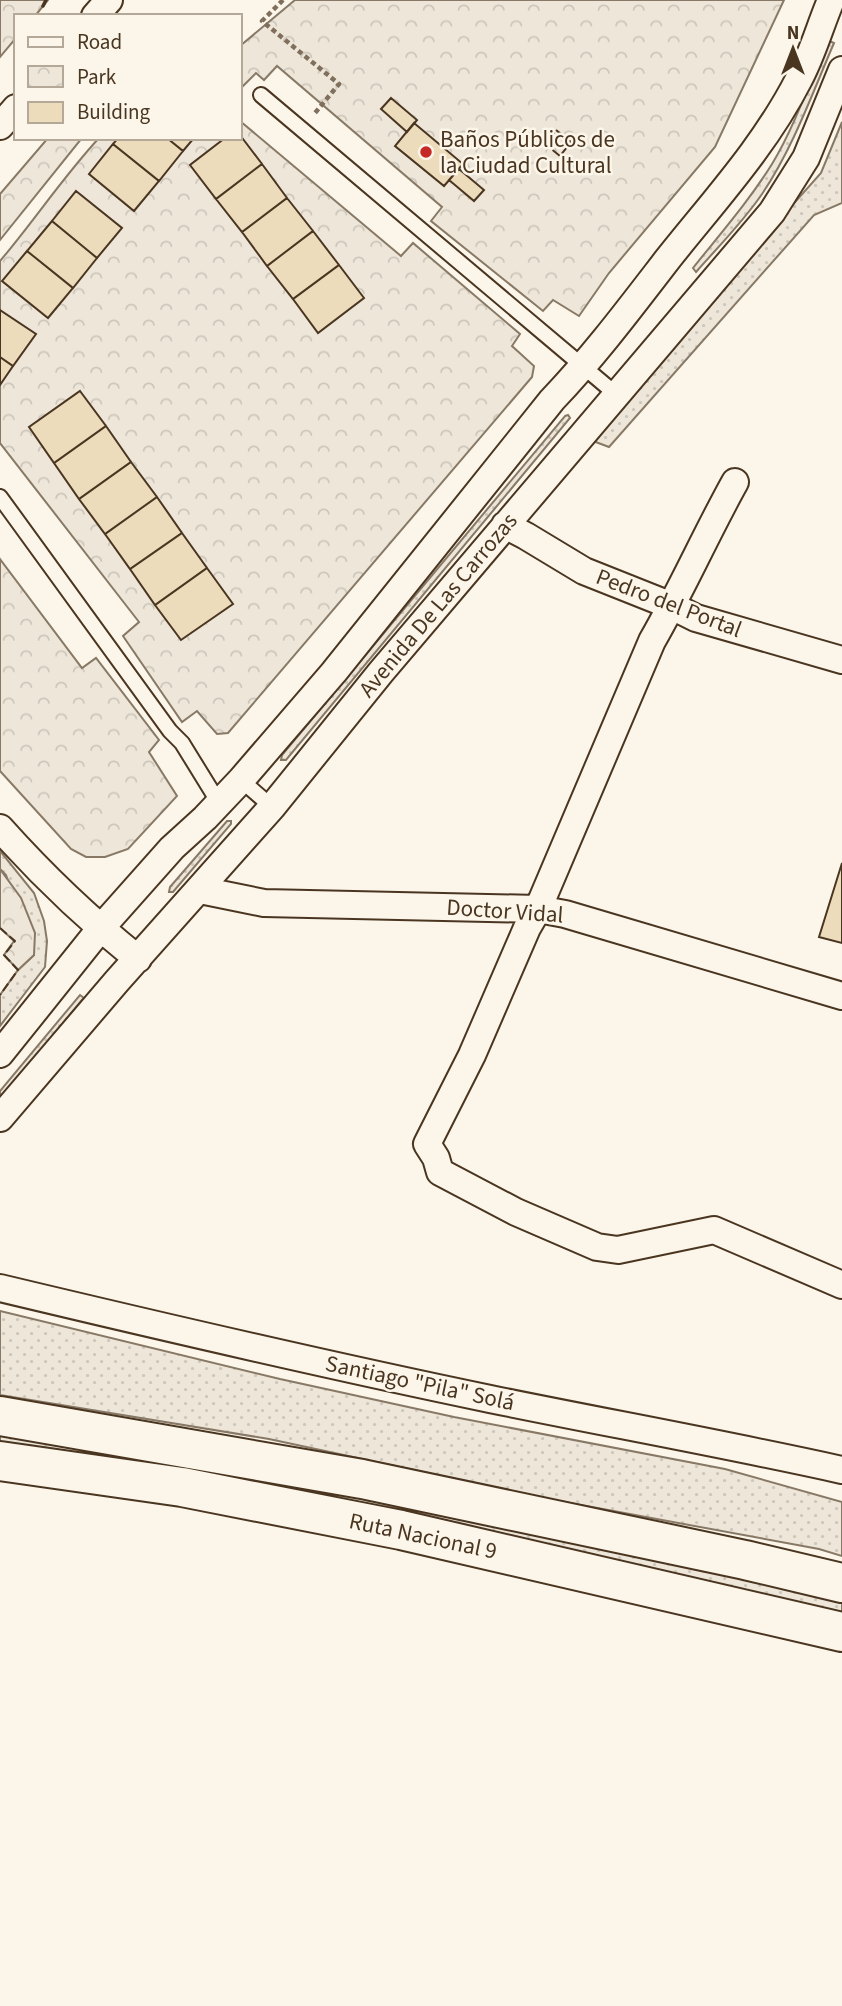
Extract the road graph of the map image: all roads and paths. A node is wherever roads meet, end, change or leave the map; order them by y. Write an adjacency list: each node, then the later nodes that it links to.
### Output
1 (109, 0): 4 (street)
2 (283, 0): 7 (path)
3 (831, 0): 10 (street, Avenida De Las Carrozas)
4 (97, 14)
5 (842, 70): 11 (street, Avenida De Las Carrozas)
6 (261, 95): 10 (lane)
7 (329, 97)
8 (14, 110): 9 (street)
9 (0, 126)
10 (584, 367): 11 (lane); 17 (street, Avenida De Las Carrozas)
11 (617, 395): 14 (street, Avenida De Las Carrozas)
12 (735, 482): 15 (street)
13 (0, 497): 18 (lane)
14 (505, 525): 15 (street, Pedro del Portal); 19 (street, Avenida De Las Carrozas)
15 (672, 606): 16 (street, Pedro del Portal); 22 (street)
16 (842, 660)
17 (241, 780): 18 (street, Avenida De Las Carrozas); 19 (lane)
18 (219, 803): 23 (street, Avenida De Las Carrozas)
19 (272, 807): 21 (street, Avenida De Las Carrozas)
20 (0, 828): 23 (street)
21 (200, 890): 22 (street, Doctor Vidal); 24 (street, Avenida De Las Carrozas)
22 (538, 909): 25 (street, Doctor Vidal); 28 (street)
23 (100, 929): 24 (street); 26 (street, Avenida De Las Carrozas)
24 (138, 958): 27 (street, Avenida De Las Carrozas)
25 (842, 996)
26 (0, 1054)
27 (0, 1118)
28 (842, 1285)
29 (0, 1288): 32 (street, Santiago "Pila" Solá)
30 (0, 1416): 33 (highway, Ruta Nacional 9)
31 (0, 1461): 34 (highway, Ruta Nacional 9)
32 (842, 1471)
33 (842, 1583)
34 (842, 1632)

